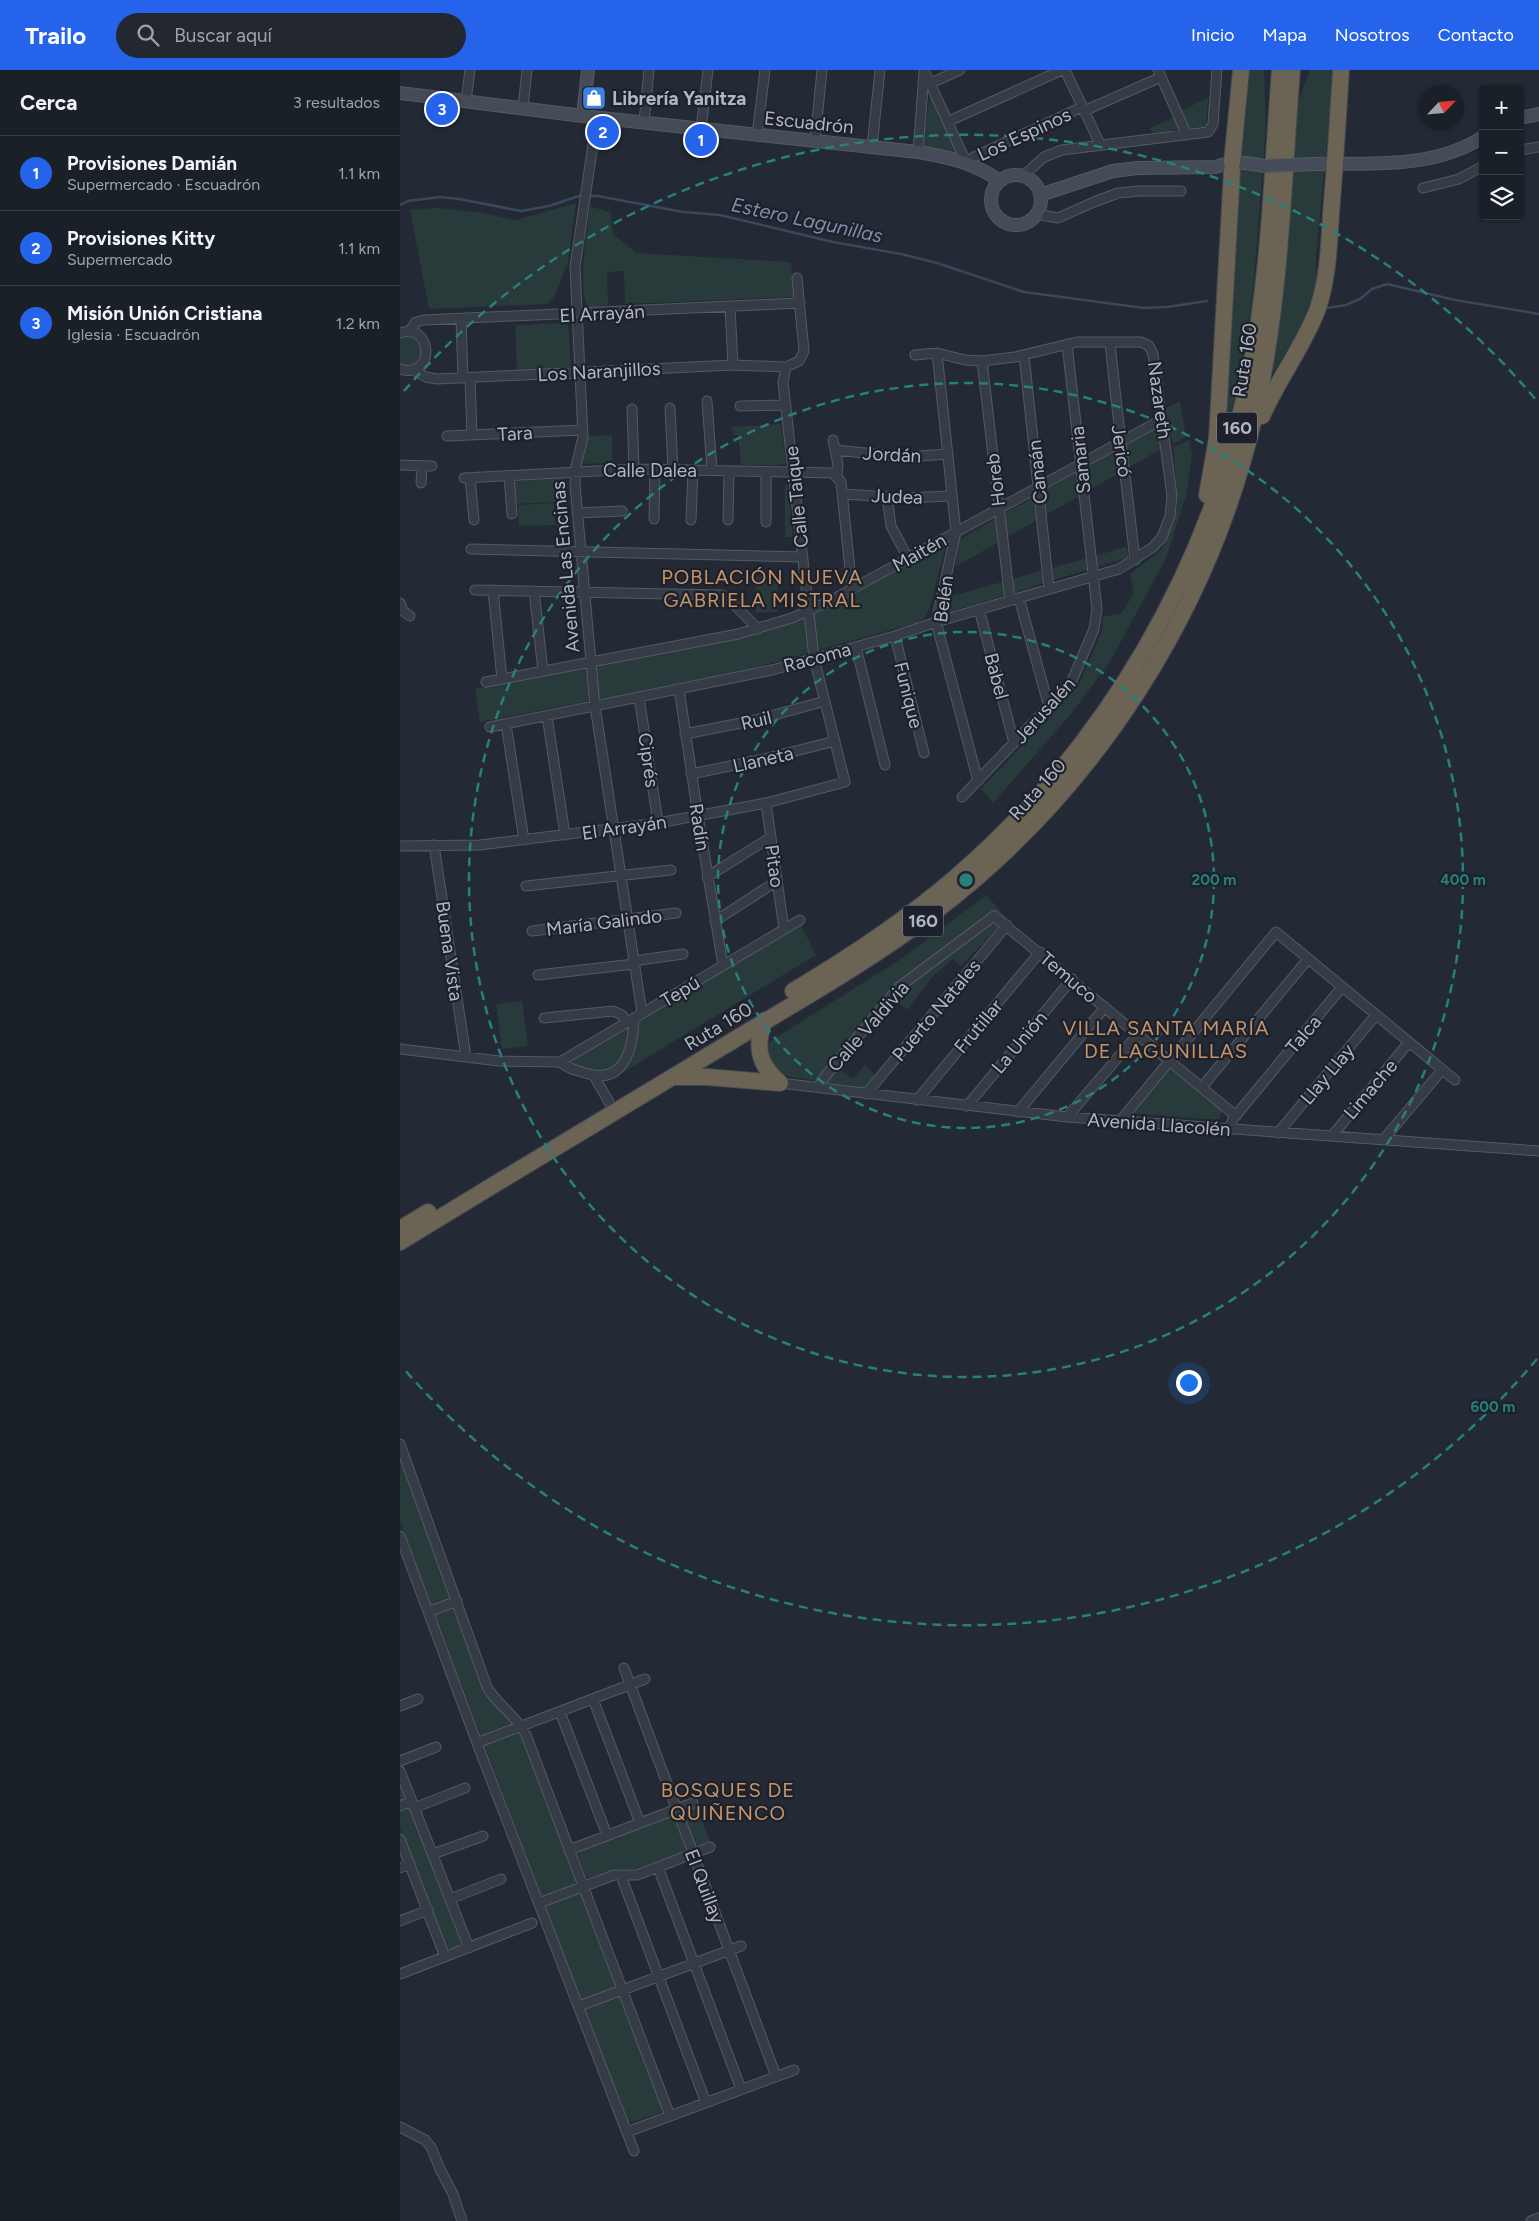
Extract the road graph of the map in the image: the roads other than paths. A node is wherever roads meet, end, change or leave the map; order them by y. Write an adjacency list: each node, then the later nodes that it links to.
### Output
1 (470, 70): 20 (street)
2 (527, 70): 21 (street)
3 (588, 70): 24 (street)
4 (649, 70): 28 (street)
5 (708, 70): 29 (street)
6 (765, 70): 30 (street)
7 (822, 70): 33 (street)
8 (880, 70): 35 (street)
9 (924, 70): 18 (street); 38 (street)
10 (960, 70): 18 (street)
11 (1064, 70): 22 (street); 27 (street)
12 (1217, 70): 31 (street)
13 (1241, 70): 41 (highway)
14 (1280, 70): 116 (highway, Ruta 160 / 160)
15 (1292, 70): 81 (highway, Ruta 160 / 160)
16 (1341, 70): 40 (highway)
17 (1159, 74): 22 (street, Los Espinos); 31 (street)
18 (931, 83): 27 (street)
19 (400, 93): 20 (street, Escuadrón)
20 (466, 101): 21 (street, Escuadrón)
21 (523, 108): 24 (street, Escuadrón)
22 (1083, 109): 34 (street); 39 (street, Los Espinos)
23 (1539, 114): 26 (street)
24 (583, 116): 25 (street, Escuadrón)
25 (597, 117): 28 (street, Escuadrón); 52 (street, Avenida Las Encinas)
26 (1524, 117)
27 (949, 121): 39 (street)
28 (644, 122): 29 (street, Escuadrón)
29 (701, 129): 30 (street, Escuadrón)
30 (757, 135): 33 (street, Escuadrón)
31 (1187, 135): 34 (street)
32 (1479, 139): 40 (street)
33 (815, 141): 35 (street, Escuadrón)
34 (1100, 144): 43 (street)
35 (872, 147): 38 (street, Escuadrón)
36 (1539, 147): 37 (street)
37 (1524, 149)
38 (918, 152): 39 (street, Escuadrón)
39 (966, 162): 44 (street, Escuadrón)
40 (1336, 164): 41 (street, bridge); 81 (highway)
41 (1232, 167): 47 (street); 116 (highway)
42 (1479, 168): 45 (street)
43 (1023, 176): 44 (street); 47 (street)
44 (1000, 181): 48 (street)
45 (1423, 188)
46 (1182, 191): 48 (street)
47 (1040, 195): 48 (street)
48 (1036, 214)
49 (798, 278): 50 (street)
50 (800, 304): 51 (street, El Arrayán); 62 (street)
51 (730, 307): 52 (street, El Arrayán); 61 (street)
52 (576, 315): 53 (street, El Arrayán); 65 (street, Avenida Las Encinas)
53 (461, 319): 54 (street, El Arrayán); 66 (street)
54 (404, 332): 64 (street, El Arrayán)
55 (1110, 342): 56 (street, Nazareth); 72 (street, Nazareth); 77 (street, Jericó)
56 (1067, 344): 59 (street, Nazareth); 80 (street, Samaria)
57 (937, 354): 58 (street, Nazareth); 60 (street, Nazareth); 79 (street, Belén)
58 (915, 355)
59 (1024, 355): 60 (street, Nazareth); 97 (street, Canaán)
60 (982, 360): 101 (street, Horeb)
61 (733, 364): 62 (street, Los Naranjillos); 65 (street, Los Naranjillos)
62 (786, 367): 68 (street, Calle Taique)
63 (400, 369): 64 (street)
64 (413, 370): 66 (street, Los Naranjillos)
65 (580, 372): 66 (street, Los Naranjillos); 73 (street, Avenida Las Encinas)
66 (466, 378): 74 (street)
67 (707, 400): 89 (street)
68 (786, 405): 69 (street); 93 (street, Calle Taique)
69 (740, 406)
70 (670, 408): 87 (street)
71 (632, 409): 85 (street)
72 (1160, 420): 77 (street, Maitén); 115 (street, Nazareth)
73 (583, 430): 74 (street, Tara); 91 (street, Avenida Las Encinas)
74 (472, 435): 75 (street, Tara)
75 (447, 436)
76 (833, 440): 78 (street)
77 (1121, 441): 80 (street, Maitén); 115 (street, Jericó)
78 (836, 450): 79 (street, Jordán); 94 (street)
79 (948, 454): 100 (street, Belén)
80 (1080, 464): 97 (street, Maitén); 117 (street, Samaria)
81 (1242, 464): 190 (highway, Ruta 160 / 160)
82 (400, 465): 83 (street)
83 (422, 466): 84 (street); 96 (street)
84 (432, 466)
85 (634, 469): 86 (street, Calle Dalea); 91 (street, Calle Dalea)
86 (655, 469): 87 (street, Calle Dalea); 105 (street)
87 (673, 469): 88 (street, Calle Dalea)
88 (693, 470): 89 (street, Calle Dalea); 107 (street)
89 (712, 470): 90 (street, Calle Dalea)
90 (729, 471): 92 (street, Calle Dalea); 108 (street)
91 (576, 472): 95 (street, Calle Dalea); 103 (street, Avenida Las Encinas)
92 (766, 472): 93 (street, Calle Dalea); 109 (street)
93 (793, 472): 94 (street, Calle Dalea); 113 (street, Calle Taique)
94 (837, 475): 98 (street)
95 (509, 476): 104 (street); 106 (street, Calle Dalea)
96 (421, 483)
97 (1039, 486): 101 (street, Maitén); 119 (street, Canaán)
98 (842, 494): 99 (street, Judea); 118 (street)
99 (887, 496): 100 (street, Judea); 114 (street)
100 (952, 496): 110 (street, Belén)
101 (999, 508): 110 (street, Maitén); 125 (street, Horeb)
102 (622, 511): 103 (street)
103 (578, 513): 112 (street, Avenida Las Encinas)
104 (512, 514)
105 (654, 519)
106 (474, 520)
107 (691, 520)
108 (728, 520)
109 (766, 522)
110 (956, 532): 114 (street, Maitén); 130 (street, Belén)
111 (471, 549): 112 (street)
112 (582, 552): 113 (street); 123 (street, Avenida Las Encinas)
113 (802, 557): 128 (street, Calle Taique)
114 (908, 558): 118 (street, Maitén)
115 (1136, 560): 117 (street, Racoma)
116 (1185, 572): 206 (highway, Ruta 160 / 160)
117 (1092, 576): 119 (street, Racoma); 143 (street, Jerusalén)
118 (852, 588): 128 (street, Maitén)
119 (1049, 589): 124 (street, Racoma)
120 (475, 590): 121 (street)
121 (492, 590): 122 (street); 137 (street)
122 (534, 591): 123 (street); 136 (street)
123 (586, 592): 131 (street); 135 (street, Avenida Las Encinas)
124 (1019, 598): 125 (street, Racoma); 143 (street)
125 (1010, 600): 127 (street, Racoma)
126 (400, 603): 129 (street)
127 (979, 609): 130 (street, Racoma); 149 (street, Babel)
128 (808, 611): 131 (street, Maitén); 134 (street, Calle Taique)
129 (410, 616)
130 (936, 622): 132 (street, Racoma); 153 (street, Belén)
131 (758, 629): 135 (street, Maitén)
132 (895, 636): 133 (street, Racoma); 150 (street, Funique)
133 (856, 647): 134 (street, Racoma); 151 (street)
134 (814, 658): 139 (street, Racoma); 141 (street, Calle Taique)
135 (592, 662): 136 (street, Maitén); 142 (street, Avenida Las Encinas)
136 (543, 671): 137 (street, Maitén)
137 (502, 679): 138 (street, Maitén)
138 (486, 682)
139 (679, 689): 140 (street, Racoma); 147 (street, Radín)
140 (640, 697): 142 (street, Racoma); 158 (street, Ciprés)
141 (825, 701): 147 (street, Ruil); 148 (street, Calle Taique)
142 (596, 706): 144 (street, Racoma); 159 (street, Avenida Las Encinas)
143 (1049, 707): 149 (street, Jerusalén)
144 (547, 716): 145 (street, Racoma); 160 (street)
145 (506, 724): 146 (street, Racoma); 162 (street)
146 (490, 727)
147 (685, 734): 152 (street, Radín)
148 (835, 742): 152 (street, Llaneta); 154 (street, Calle Taique)
149 (1014, 743): 153 (street, Jerusalén)
150 (924, 753)
151 (885, 765)
152 (691, 774): 157 (street, Radín)
153 (978, 781): 155 (street, Jerusalén)
154 (845, 782): 156 (street, El Arrayán)
155 (962, 797)
156 (766, 803): 157 (street, El Arrayán); 161 (street, Pitao)
157 (698, 816): 158 (street, El Arrayán); 167 (street, Radín)
158 (658, 823): 159 (street, El Arrayán)
159 (614, 829): 160 (street, El Arrayán); 166 (street, Avenida Las Encinas)
160 (565, 835): 162 (street, El Arrayán)
161 (771, 837): 167 (street); 168 (street, Pitao)
162 (524, 840): 163 (street, El Arrayán)
163 (434, 845): 164 (street, El Arrayán); 194 (street, Buena Vista)
164 (400, 846)
165 (671, 870): 166 (street)
166 (620, 876): 169 (street); 172 (street, Avenida Las Encinas)
167 (708, 877): 174 (street, Radín)
168 (777, 881): 174 (street); 176 (street, Pitao)
169 (526, 886)
170 (676, 913): 172 (street, María Galindo)
171 (994, 916): 175 (street, Temuco); 202 (street, Calle Valdivia)
172 (627, 919): 177 (street, María Galindo); 181 (street, Avenida Las Encinas)
173 (800, 920): 176 (street, Tepú)
174 (715, 921): 182 (street, Radín)
175 (1007, 925): 178 (street, Temuco); 204 (street, Puerto Natales)
176 (784, 929): 182 (street, Tepú)
177 (532, 931)
178 (1040, 952): 184 (street, Temuco); 205 (street, Frutillar)
179 (682, 954): 181 (street)
180 (1308, 959): 185 (street); 195 (street); 203 (street)
181 (634, 962): 183 (street); 189 (street, Avenida Las Encinas)
182 (723, 965): 189 (street, Tepú)
183 (538, 975)
184 (1072, 979): 186 (street, Temuco); 207 (street, La Unión)
185 (1342, 987): 187 (street); 209 (street, Talca)
186 (1105, 1007): 191 (street, Temuco); 208 (street)
187 (1376, 1015): 192 (street); 213 (street, Llay Llay)
188 (544, 1018): 189 (street)
189 (634, 1018): 196 (street, Tepú); 198 (street, Avenida Las Encinas)
190 (765, 1020): 199 (highway, Ruta 160 / 160); 201 (highway)
191 (1138, 1034): 195 (street, Temuco); 210 (street)
192 (1409, 1042): 197 (street); 214 (street, Limache)
193 (400, 1050): 194 (street)
194 (466, 1057): 196 (street)
195 (1170, 1061): 203 (street, Temuco); 211 (street)
196 (560, 1062): 198 (street)
197 (1442, 1070): 200 (street); 215 (street)
198 (594, 1076): 206 (street)
199 (672, 1077): 201 (highway); 218 (highway, Ruta 160 / 160)
200 (1455, 1080)
201 (780, 1083): 202 (street, Avenida Llacolén)
202 (818, 1087): 204 (street, Avenida Llacolén)
203 (1202, 1087): 209 (street, Temuco)
204 (866, 1094): 205 (street, Avenida Llacolén)
205 (917, 1100): 207 (street, Avenida Llacolén)
206 (609, 1102): 217 (highway, Ruta 160 / 160)
207 (967, 1106): 208 (street, Avenida Llacolén)
208 (1018, 1112): 210 (street, Avenida Llacolén)
209 (1236, 1116): 212 (street, Talca)
210 (1067, 1117): 211 (street, Avenida Llacolén)
211 (1120, 1121): 212 (street, Avenida Llacolén)
212 (1229, 1129): 213 (street, Avenida Llacolén)
213 (1278, 1133): 214 (street, Avenida Llacolén)
214 (1332, 1136): 215 (street, Avenida Llacolén)
215 (1384, 1139): 216 (street, Avenida Llacolén)
216 (1539, 1151)
217 (400, 1229)
218 (400, 1242)
219 (400, 1444): 221 (street)
220 (400, 1536): 222 (street)
221 (457, 1601): 222 (street); 230 (street)
222 (428, 1612): 231 (street)
223 (624, 1668): 225 (street, El Quillay)
224 (645, 1680): 225 (street)
225 (630, 1685): 227 (street); 239 (street, El Quillay)
226 (418, 1699): 228 (street)
227 (593, 1699): 229 (street); 240 (street)
228 (400, 1706)
229 (560, 1712): 230 (street); 242 (street)
230 (521, 1726): 231 (street); 245 (street)
231 (477, 1742): 255 (street)
232 (436, 1747): 233 (street)
233 (400, 1761)
234 (400, 1771): 237 (street)
235 (465, 1788): 237 (street)
236 (693, 1803): 239 (street)
237 (413, 1804): 238 (street); 247 (street)
238 (400, 1806)
239 (677, 1809): 240 (street); 246 (street, El Quillay)
240 (640, 1823): 242 (street)
241 (482, 1836): 247 (street)
242 (607, 1836): 245 (street)
243 (400, 1839): 248 (street)
244 (710, 1847): 246 (street)
245 (569, 1850): 253 (street)
246 (693, 1853): 249 (street); 261 (street, El Quillay)
247 (433, 1854): 254 (street)
248 (410, 1864): 250 (street); 256 (street)
249 (658, 1867): 251 (street); 263 (street)
250 (400, 1868)
251 (623, 1875): 253 (street); 265 (street)
252 (501, 1879): 254 (street)
253 (583, 1887): 255 (street); 266 (street)
254 (450, 1899): 260 (street)
255 (539, 1903): 267 (street)
256 (428, 1910): 257 (street); 262 (street)
257 (400, 1921)
258 (532, 1923): 260 (street)
259 (741, 1946): 261 (street)
260 (469, 1948): 262 (street)
261 (730, 1950): 263 (street); 269 (street, El Quillay)
262 (446, 1957): 264 (street)
263 (694, 1964): 265 (street); 270 (street)
264 (400, 1974)
265 (659, 1976): 266 (street); 271 (street)
266 (622, 1990): 267 (street); 272 (street)
267 (579, 2006): 274 (street)
268 (794, 2070): 269 (street)
269 (776, 2076): 270 (street)
270 (741, 2090): 271 (street)
271 (706, 2103): 272 (street)
272 (670, 2116): 274 (street)
273 (400, 2127): 277 (street)
274 (627, 2132): 275 (street)
275 (634, 2151)
276 (1539, 2218): 278 (street)
277 (462, 2221)
278 (1531, 2221)

